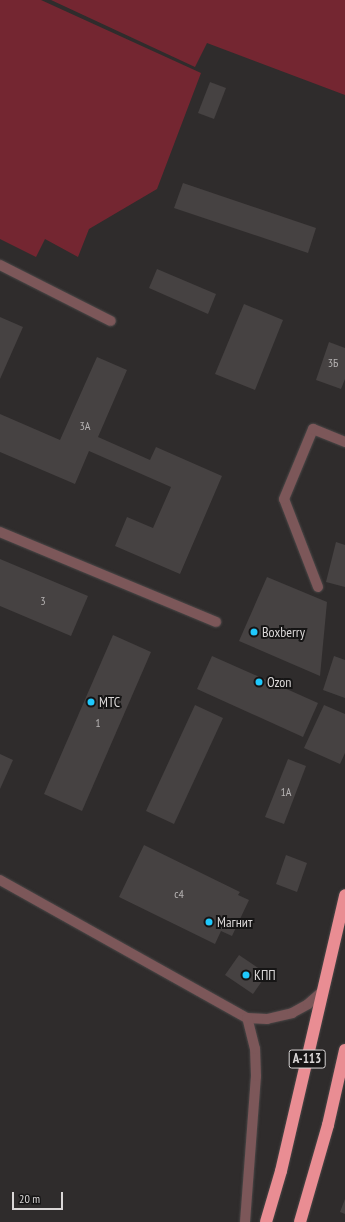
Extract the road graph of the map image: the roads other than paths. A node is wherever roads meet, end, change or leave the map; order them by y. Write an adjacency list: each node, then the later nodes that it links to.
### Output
1 (0, 265): 2 (street)
2 (111, 321)
3 (345, 442): 5 (street)
4 (0, 532): 6 (street)
5 (318, 587)
6 (216, 622)
7 (0, 880): 10 (street)
8 (345, 895): 9 (highway, А-113)
9 (323, 991): 10 (street); 14 (highway, А-113)
10 (247, 1018): 13 (street)
11 (345, 1050): 12 (highway, А-113)
12 (343, 1065): 15 (highway, А-113)
13 (245, 1222)
14 (266, 1222)
15 (300, 1222)

